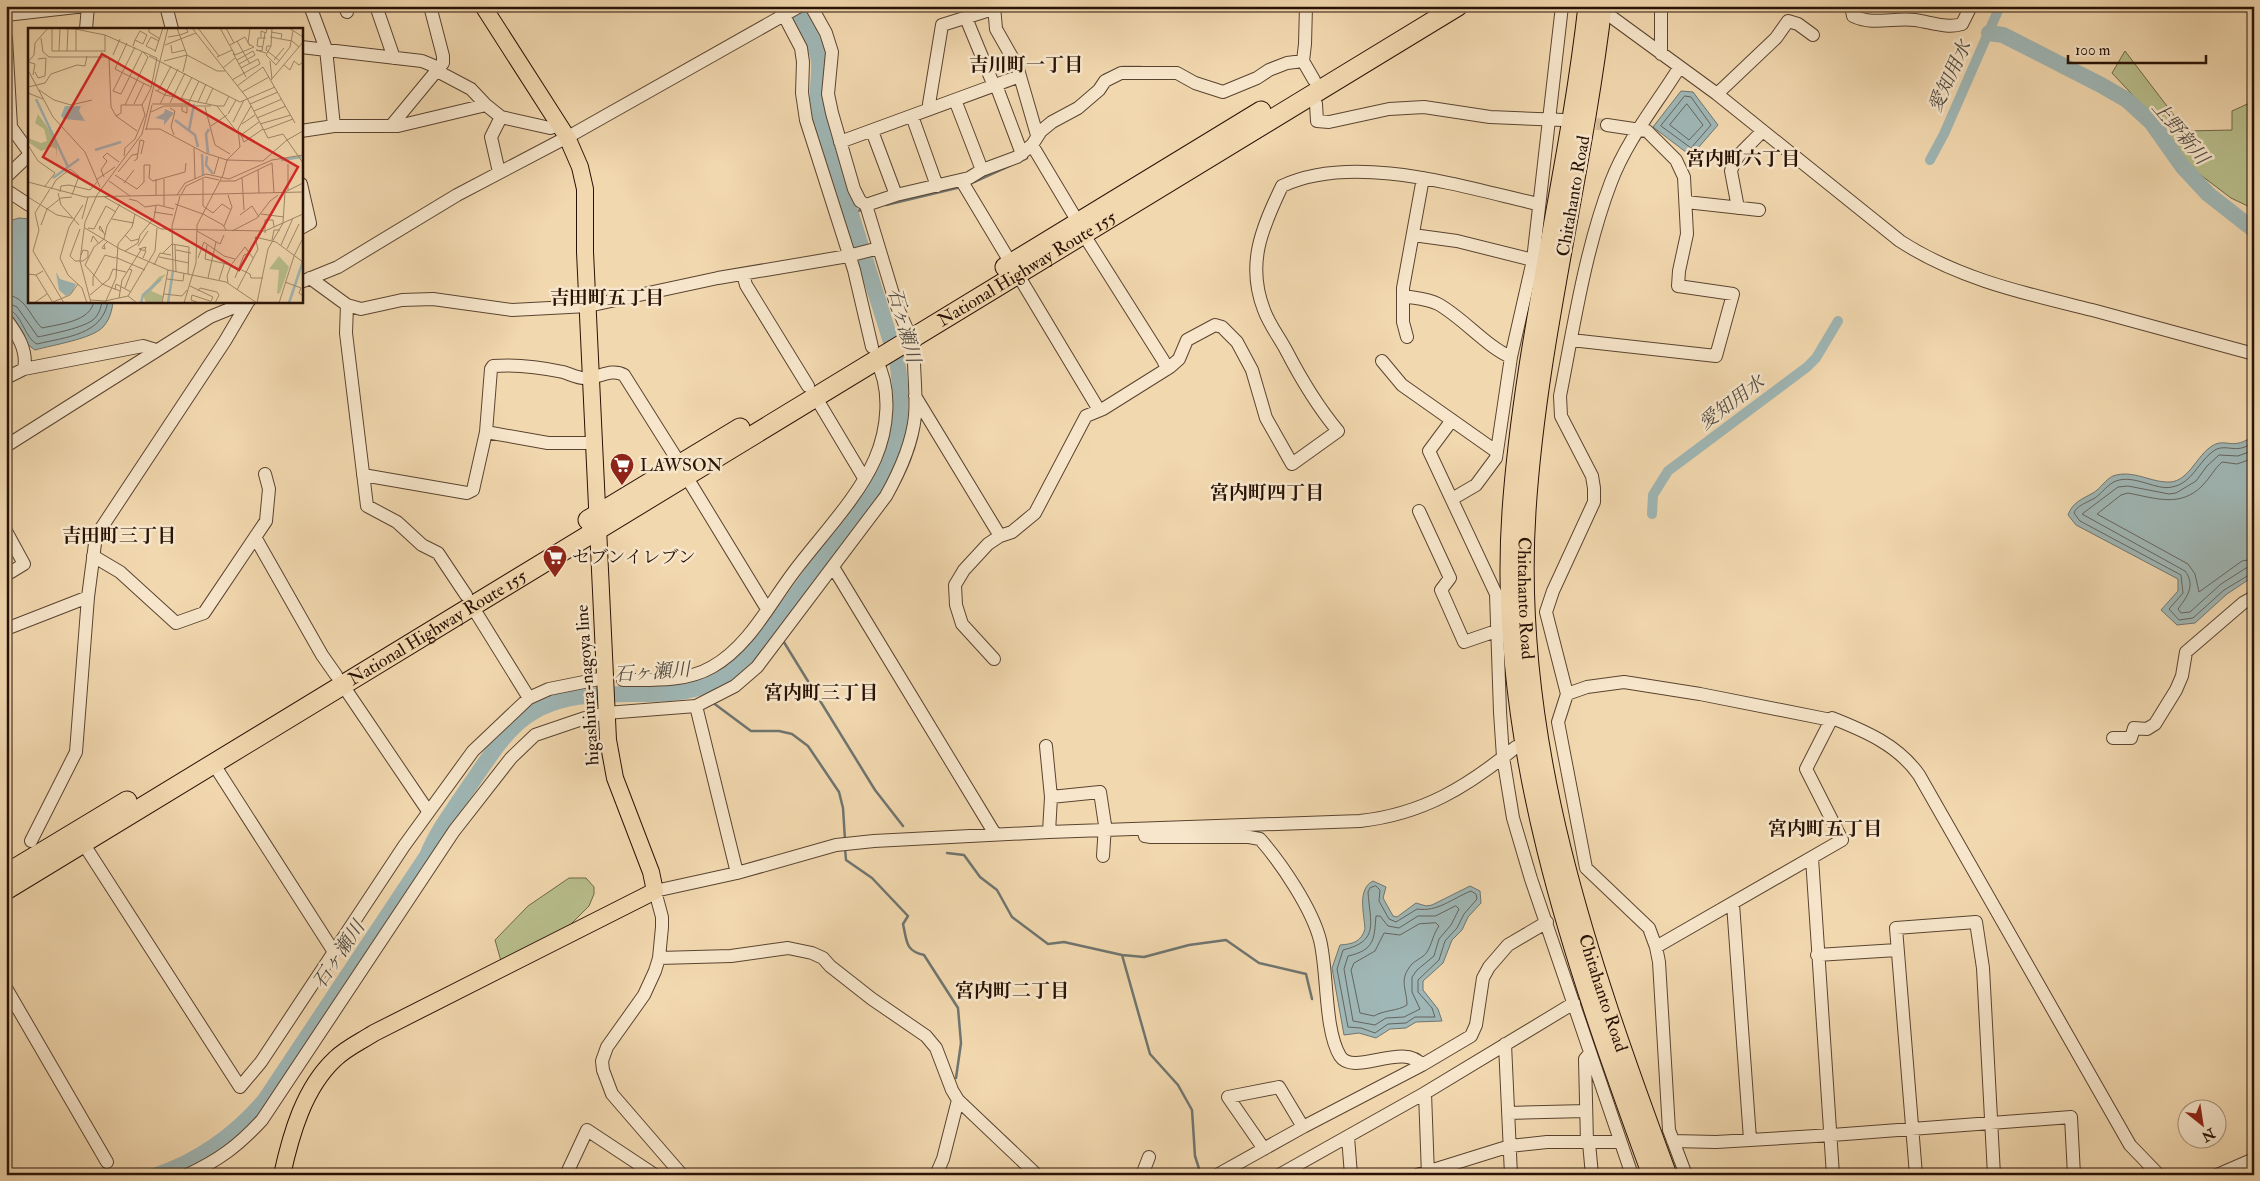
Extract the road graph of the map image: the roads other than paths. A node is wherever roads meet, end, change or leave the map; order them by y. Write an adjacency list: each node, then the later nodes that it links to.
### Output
1 (87, 6): 20 (street); 22 (street)
2 (166, 6): 23 (street)
3 (310, 6): 27 (street)
4 (376, 6): 29 (street)
5 (430, 6): 32 (street)
6 (483, 6): 50 (main road, higashiura-nagoya line)
7 (800, 6): 18 (street)
8 (811, 6): 53 (street)
9 (1306, 6): 30 (street)
10 (1432, 6): 36 (highway, National Highway Route 155)
11 (1458, 6): 36 (highway, National Highway Route 155)
12 (1562, 6): 43 (street)
13 (1588, 6): 201 (highway, Chitahanto Road)
14 (1661, 6): 28 (street)
15 (1851, 6): 16 (street)
16 (1971, 6)
17 (993, 8): 21 (street); 34 (street)
18 (781, 11): 50 (street); 76 (street)
19 (1608, 12): 28 (street); 202 (highway, Chitahanto Road)
20 (6, 15)
21 (966, 18): 35 (street); 40 (street)
22 (86, 28)
23 (172, 28)
24 (1813, 35): 37 (street)
25 (6, 38): 33 (street)
26 (302, 46): 27 (street)
27 (326, 49): 29 (street); 46 (street)
28 (1661, 54): 31 (street)
29 (394, 58): 32 (street)
30 (1302, 61): 36 (street); 54 (street)
31 (1679, 68): 37 (street); 48 (street)
32 (438, 69): 39 (street); 47 (street)
33 (8, 72): 55 (street)
34 (1020, 76): 35 (street); 54 (street)
35 (995, 85): 38 (street); 54 (street)
36 (1313, 88): 43 (street); 73 (highway, National Highway Route 155)
37 (1717, 94): 52 (street)
38 (955, 100): 40 (street); 57 (street)
39 (486, 105): 42 (street); 47 (street)
40 (930, 109): 41 (street)
41 (912, 116): 51 (street); 62 (street)
42 (501, 117): 50 (street); 58 (street)
43 (1549, 118): 44 (street); 68 (street)
44 (1563, 120)
45 (1607, 125): 48 (street)
46 (334, 126): 47 (street); 49 (street)
47 (392, 126)
48 (1639, 128): 66 (street); 89 (street)
49 (302, 131)
50 (563, 131): 58 (street); 85 (main road, higashiura-nagoya line)
51 (872, 131): 53 (street); 65 (street)
52 (1762, 131): 70 (street); 92 (street)
53 (840, 142): 69 (street)
54 (1030, 145): 57 (street); 73 (street)
55 (28, 152)
56 (28, 155): 59 (street)
57 (982, 170): 61 (street)
58 (499, 172): 80 (street)
59 (6, 177)
60 (1423, 178): 68 (street); 74 (street); 96 (street)
61 (961, 180): 62 (street); 78 (street)
62 (937, 186): 65 (street)
63 (302, 188): 72 (street)
64 (6, 190): 67 (street)
65 (896, 195): 69 (street)
66 (1686, 202): 70 (street); 89 (street)
67 (28, 204)
68 (1538, 204): 77 (street)
69 (866, 205): 75 (street)
70 (1738, 208): 71 (street)
71 (1759, 210)
72 (302, 227)
73 (1081, 228): 78 (highway, National Highway Route 155); 96 (street)
74 (1413, 235): 77 (street); 81 (street)
75 (879, 248): 76 (street); 87 (street)
76 (848, 256): 79 (street); 91 (street)
77 (1533, 260): 93 (street)
78 (1014, 269): 87 (highway, National Highway Route 155); 101 (street)
79 (742, 274): 85 (street); 99 (street)
80 (306, 280): 84 (street)
81 (1404, 296): 88 (street); 93 (street)
82 (246, 302): 90 (street)
83 (247, 302): 117 (street)
84 (347, 305): 85 (street); 109 (street)
85 (588, 306): 97 (main road, higashiura-nagoya line)
86 (6, 319): 95 (street)
87 (906, 334): 91 (highway, National Highway Route 155); 100 (street)
88 (1407, 337)
89 (1571, 340): 130 (street)
90 (156, 350): 95 (street); 105 (street)
91 (875, 353): 99 (highway, National Highway Route 155); 110 (street)
92 (2254, 354)
93 (1510, 357): 106 (street)
94 (1382, 361): 102 (street)
95 (24, 369): 98 (street)
96 (1167, 369): 101 (street)
97 (591, 377): 103 (street); 104 (main road, higashiura-nagoya line); 107 (street)
98 (6, 378)
99 (811, 391): 107 (highway, National Highway Route 155); 110 (street)
100 (915, 396): 115 (street); 118 (street)
101 (1099, 410): 115 (street)
102 (1452, 420): 106 (street); 111 (street)
103 (486, 432): 104 (street); 109 (street)
104 (594, 443): 113 (main road, higashiura-nagoya line)
105 (6, 446)
106 (1497, 452): 111 (street)
107 (683, 470): 113 (highway, National Highway Route 155); 123 (street)
108 (265, 474): 116 (street)
109 (364, 475): 122 (street)
110 (864, 478): 123 (street)
111 (1452, 499): 125 (street)
112 (1419, 511): 125 (street)
113 (598, 522): 122 (highway, National Highway Route 155); 128 (main road, higashiura-nagoya line)
114 (6, 531): 119 (street)
115 (1000, 536): 126 (street)
116 (254, 537): 117 (street); 127 (street)
117 (93, 556): 120 (street)
118 (833, 567): 132 (street); 145 (street)
119 (6, 575)
120 (88, 596): 124 (street); 146 (street)
121 (2254, 597): 135 (street)
122 (469, 601): 127 (highway, National Highway Route 155); 131 (street)
123 (768, 609): 129 (street)
124 (6, 629)
125 (1499, 630): 138 (street)
126 (994, 659)
127 (339, 679): 139 (highway, National Highway Route 155); 141 (street); 151 (highway, National Highway Route 155)
128 (604, 679): 131 (street); 133 (main road, higashiura-nagoya line)
129 (623, 680)
130 (1567, 694): 134 (street); 156 (street)
131 (529, 698): 141 (street)
132 (696, 706): 133 (street); 150 (street)
133 (606, 711): 153 (main road, higashiura-nagoya line); 187 (street)
134 (1830, 720): 149 (street); 208 (street)
135 (2113, 738)
136 (1046, 746): 140 (street)
137 (1516, 747): 138 (street)
138 (1503, 757): 142 (street); 155 (street)
139 (213, 763): 147 (highway, National Highway Route 155); 158 (street)
140 (1051, 797): 143 (street); 144 (street)
141 (428, 811): 158 (street)
142 (1143, 829): 143 (street); 165 (street)
143 (1104, 830): 144 (street); 148 (street)
144 (1049, 832): 145 (street)
145 (995, 834): 150 (street)
146 (31, 841)
147 (83, 843): 152 (highway, National Highway Route 155); 158 (street)
148 (1103, 856)
149 (1812, 858): 154 (street); 159 (street)
150 (737, 873): 153 (street)
151 (6, 874)
152 (6, 890)
153 (655, 891): 160 (street); 188 (main road)
154 (1733, 904): 156 (street); 175 (street)
155 (1547, 922): 162 (street); 165 (street)
156 (1656, 947): 176 (street)
157 (1897, 950): 159 (street); 170 (street); 172 (street)
158 (334, 952)
159 (1817, 955): 173 (street)
160 (659, 958): 167 (street); 185 (street)
161 (6, 988): 183 (street)
162 (1574, 1003): 163 (street); 164 (street)
163 (1505, 1044): 166 (street); 169 (street)
164 (1590, 1053): 168 (street); 177 (street)
165 (1422, 1065): 171 (street)
166 (1425, 1093): 174 (street); 184 (street)
167 (958, 1100): 192 (street); 193 (street)
168 (1586, 1111): 169 (street); 178 (street)
169 (1508, 1113): 179 (street)
170 (1992, 1124): 172 (street); 206 (street); 207 (street)
171 (1303, 1127): 180 (street); 180 (street)
172 (1913, 1128): 173 (street); 205 (street)
173 (1832, 1134): 175 (street); 204 (street)
174 (1348, 1136): 196 (street); 197 (street)
175 (1750, 1139): 176 (street)
176 (1673, 1141): 203 (street)
177 (1620, 1142): 178 (street); 200 (street)
178 (1588, 1143): 179 (street); 199 (street)
179 (1510, 1146): 184 (street); 198 (street)
180 (1264, 1149): 195 (street)
181 (1148, 1157): 194 (street)
182 (2254, 1159): 186 (street)
183 (107, 1162)
184 (1424, 1173)
185 (682, 1174): 191 (street)
186 (2220, 1174)
187 (187, 1175)
188 (282, 1175)
189 (566, 1175): 190 (street)
190 (655, 1175)
191 (694, 1175)
192 (936, 1175)
193 (1037, 1175)
194 (1142, 1175)
195 (1217, 1175)
196 (1279, 1175)
197 (1351, 1175)
198 (1511, 1175)
199 (1592, 1175)
200 (1632, 1175)
201 (1652, 1175)
202 (1667, 1175)
203 (1686, 1175)
204 (1833, 1175)
205 (1916, 1175)
206 (1994, 1175)
207 (2074, 1175)
208 (2158, 1175)

